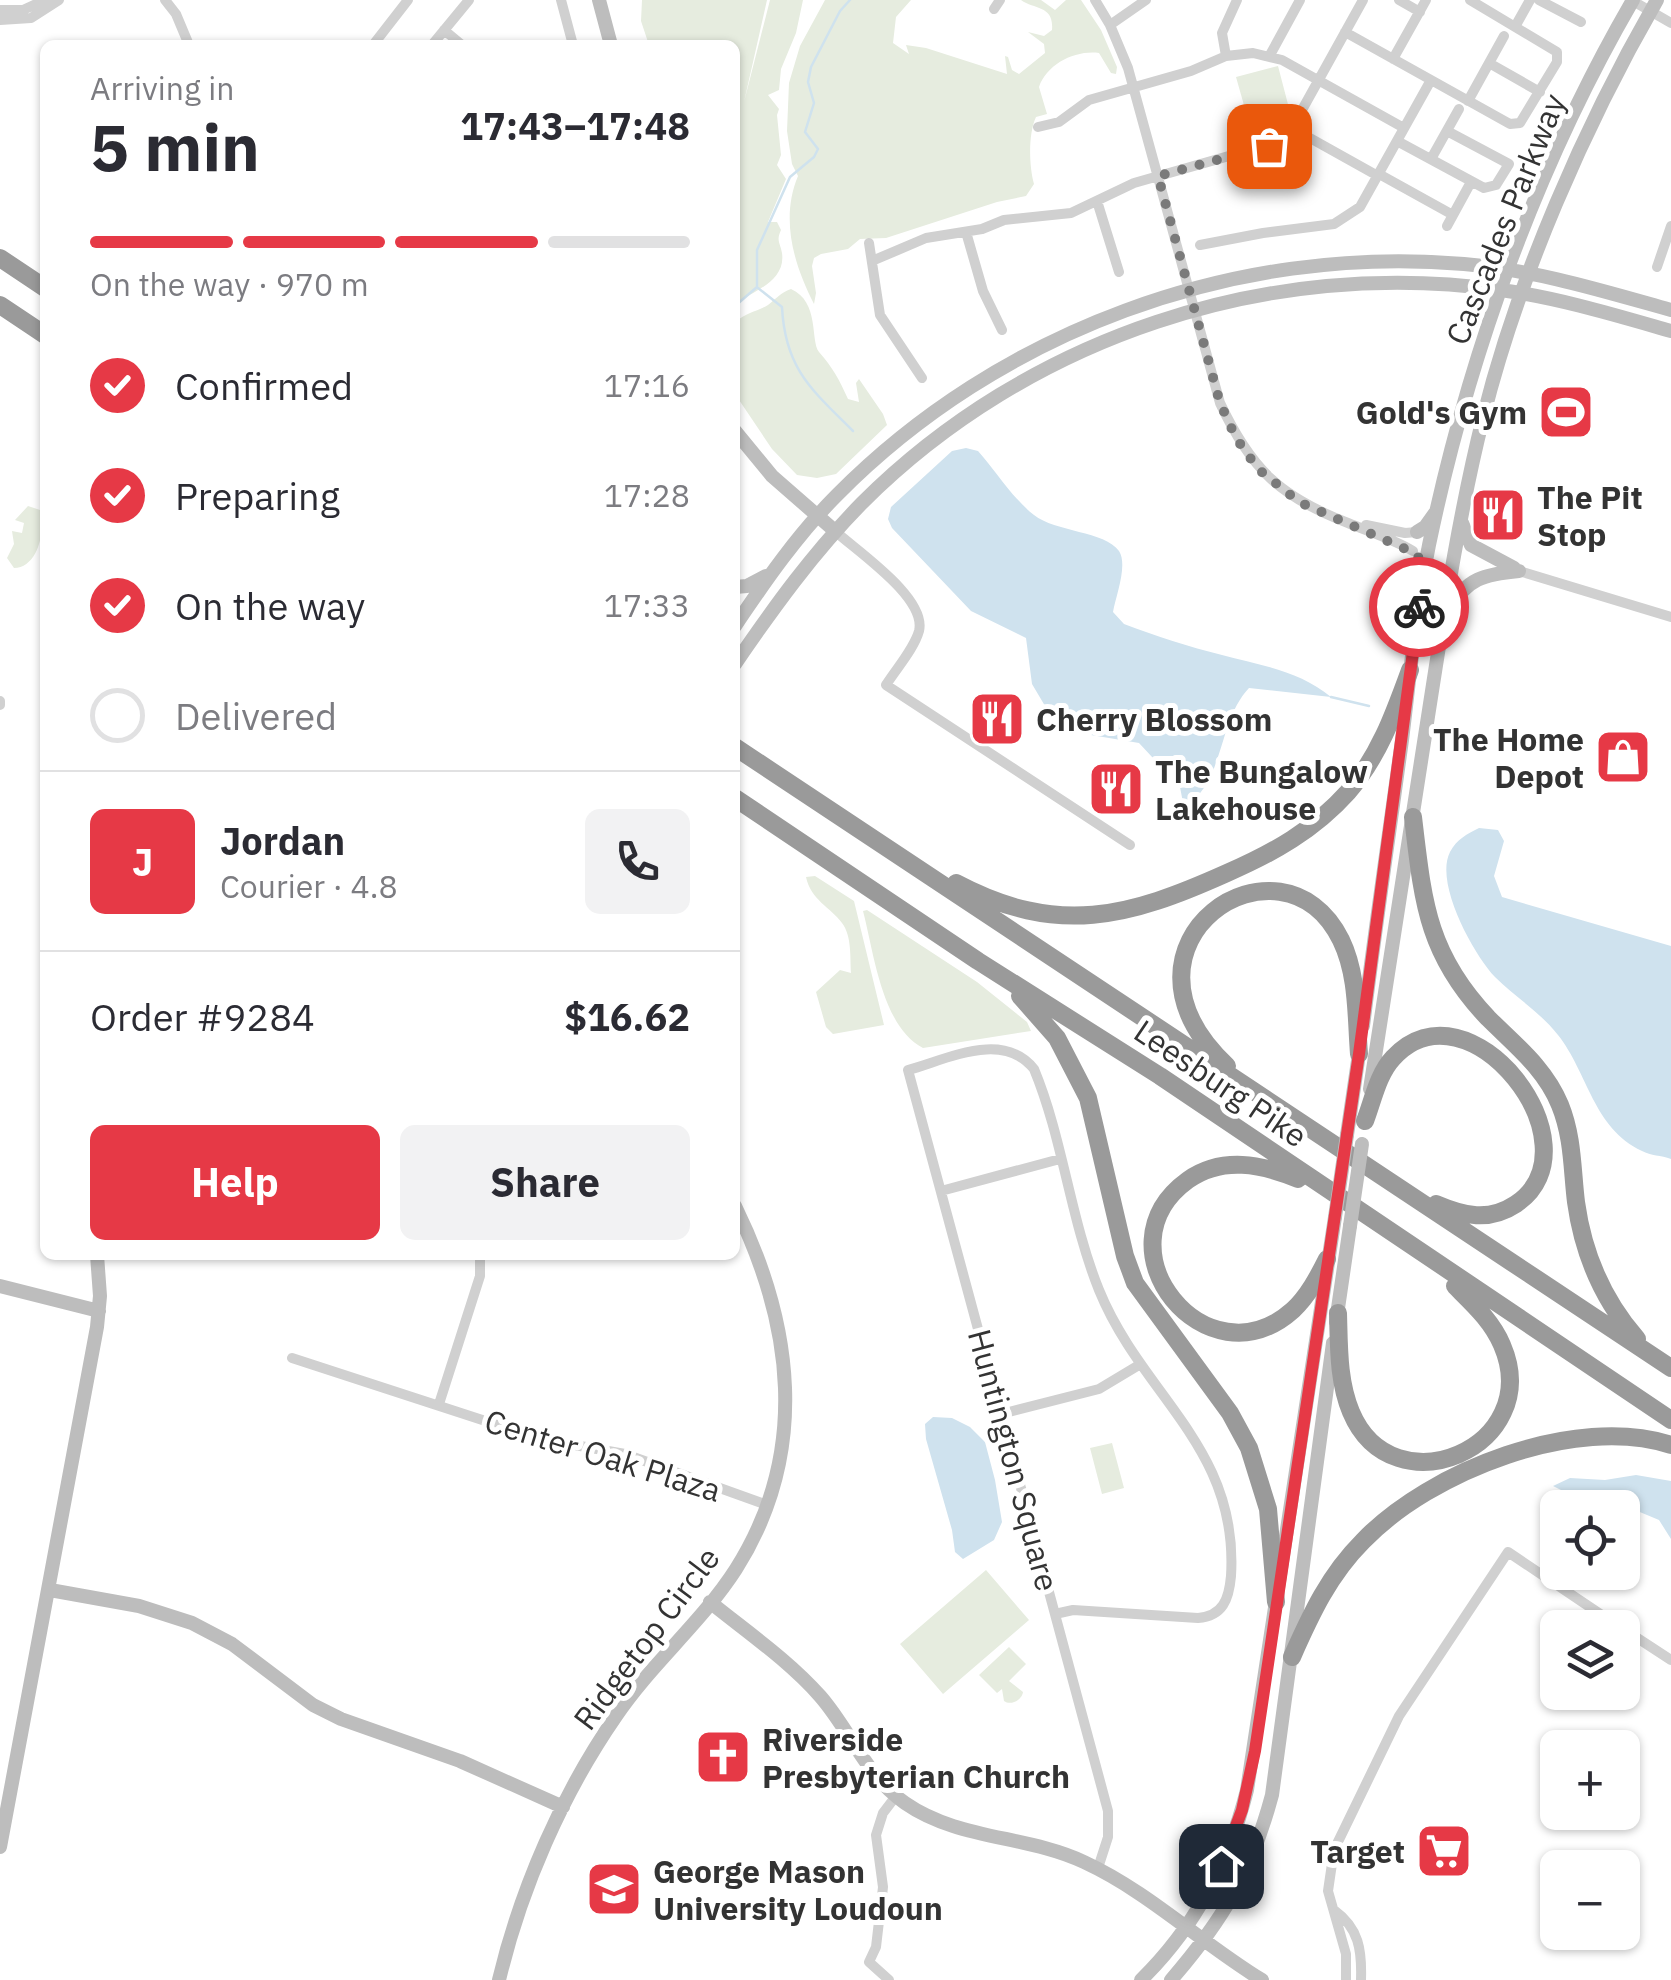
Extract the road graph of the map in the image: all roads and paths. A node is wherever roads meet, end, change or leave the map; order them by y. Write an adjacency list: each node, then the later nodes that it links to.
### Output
1 (45, 0): 20 (street)
2 (60, 0): 22 (street)
3 (164, 0): 30 (street)
4 (408, 0): 31 (street)
5 (469, 0): 27 (street)
6 (561, 0): 34 (street)
7 (599, 0): 35 (main road)
8 (1095, 0): 25 (street)
9 (1146, 0): 25 (street)
10 (1237, 0): 37 (street)
11 (1300, 0): 36 (street)
12 (1364, 0): 28 (street)
13 (1399, 0): 21 (street)
14 (1426, 0): 21 (street)
15 (1530, 0): 26 (street)
16 (1539, 0): 23 (street)
17 (1632, 0): 19 (street); 62 (main road, Cascades Parkway)
18 (1478, 2): 26 (street)
19 (1654, 5): 24 (street); 64 (main road, Cascades Parkway)
20 (0, 10)
21 (1420, 12): 38 (street)
22 (0, 20)
23 (1581, 22)
24 (1671, 23)
25 (1110, 24): 42 (street)
26 (1516, 26): 43 (street)
27 (444, 30): 32 (street); 33 (street)
28 (1345, 32): 38 (street); 41 (street)
29 (1504, 36): 39 (street)
30 (188, 40)
31 (381, 40)
32 (436, 40)
33 (456, 40)
34 (572, 40)
35 (610, 40)
36 (1270, 55): 37 (street); 41 (street)
37 (1226, 56): 42 (street)
38 (1393, 59): 40 (street)
39 (1489, 63): 43 (street); 44 (street)
40 (1431, 80): 44 (street); 47 (street)
41 (1318, 82): 46 (street); 47 (street)
42 (1134, 87): 45 (street); 52 (street)
43 (1540, 92): 44 (street)
44 (1463, 105): 48 (street)
45 (1038, 128)
46 (1292, 128): 51 (street); 52 (street)
47 (1404, 128): 49 (street)
48 (1447, 130): 50 (street); 53 (street)
49 (1398, 140): 50 (street); 51 (street)
50 (1431, 159): 53 (street)
51 (1378, 175): 53 (street); 58 (street)
52 (1158, 176): 54 (street); 66 (street)
53 (1472, 182)
54 (1097, 201): 56 (street); 63 (street)
55 (1671, 226): 61 (street)
56 (966, 232): 60 (street); 72 (street)
57 (870, 244): 60 (street)
58 (1200, 245)
59 (0, 258): 65 (highway)
60 (872, 261): 75 (street)
61 (1657, 267)
62 (1509, 270): 64 (main road); 66 (main road); 67 (main road, Cascades Parkway)
63 (1119, 272)
64 (1531, 274): 68 (main road, Cascades Parkway); 71 (main road)
65 (40, 285)
66 (1190, 289): 70 (street); 78 (main road)
67 (1502, 290): 68 (main road); 70 (main road); 77 (main road, Cascades Parkway)
68 (1524, 294): 73 (main road); 79 (main road, Cascades Parkway)
69 (0, 304): 74 (highway)
70 (1194, 310): 80 (street); 81 (main road)
71 (1671, 310)
72 (1002, 330)
73 (1671, 331)
74 (40, 332)
75 (922, 378)
76 (740, 437): 78 (main road)
77 (1438, 508): 82 (main road); 85 (main road, Cascades Parkway)
78 (817, 516): 81 (main road); 86 (main road)
79 (1461, 521): 84 (main road); 90 (main road, Cascades Parkway)
80 (1345, 522): 82 (street); 83 (street)
81 (835, 532): 91 (main road); 99 (street)
82 (1417, 532)
83 (1413, 552): 85 (main road)
84 (1520, 570): 89 (street); 90 (main road)
85 (1424, 572): 92 (main road, Cascades Parkway)
86 (771, 573): 87 (main road); 88 (main road)
87 (740, 587)
88 (740, 618)
89 (1671, 618)
90 (1442, 629): 97 (main road, Cascades Parkway)
91 (740, 657)
92 (1410, 670): 98 (highway); 101 (main road, Cascades Parkway)
93 (740, 740): 95 (highway)
94 (740, 750): 95 (highway, Leesburg Pike)
95 (794, 785): 98 (highway, Leesburg Pike)
96 (740, 801): 100 (highway, Leesburg Pike)
97 (1413, 817): 103 (main road, Cascades Parkway); 118 (highway)
98 (877, 841): 102 (highway, Leesburg Pike)
99 (1130, 845)
100 (978, 961): 106 (highway, Leesburg Pike); 126 (highway)
101 (1359, 1054): 102 (highway); 109 (main road, Cascades Parkway, bridge)
102 (1269, 1102): 105 (highway, Leesburg Pike)
103 (1366, 1121): 105 (highway); 115 (main road, Cascades Parkway, bridge)
104 (1060, 1159): 107 (street); 107 (street, Huntington Square); 117 (street, Huntington Square)
105 (1390, 1184): 118 (highway, Leesburg Pike)
106 (1325, 1190): 109 (highway); 112 (highway, Leesburg Pike)
107 (941, 1191): 120 (street, Huntington Square)
108 (740, 1217): 123 (main road, Ridgetop Circle)
109 (1328, 1259): 126 (main road, Cascades Parkway)
110 (97, 1260): 114 (main road)
111 (480, 1260): 119 (street)
112 (1430, 1260): 115 (highway); 121 (highway, Leesburg Pike)
113 (0, 1286): 114 (main road)
114 (99, 1311): 124 (main road)
115 (1338, 1313): 130 (main road, Cascades Parkway)
116 (292, 1358): 119 (street, Center Oak Plaza)
117 (1139, 1365): 120 (street); 128 (street, Huntington Square)
118 (1671, 1368)
119 (439, 1404): 123 (street, Center Oak Plaza)
120 (1001, 1414): 128 (street, Huntington Square)
121 (1671, 1420)
122 (1671, 1445): 130 (highway)
123 (767, 1505): 125 (main road, Ridgetop Circle)
124 (50, 1590): 133 (main road); 134 (main road)
125 (710, 1602): 132 (main road); 133 (main road, Ridgetop Circle)
126 (1276, 1602): 137 (main road, Cascades Parkway)
127 (1595, 1610): 136 (street)
128 (1055, 1614): 135 (street)
129 (1640, 1640): 131 (street)
130 (1292, 1658): 138 (main road, Cascades Parkway)
131 (1671, 1660)
132 (896, 1796): 135 (main road); 140 (street)
133 (562, 1807): 139 (main road, Ridgetop Circle)
134 (0, 1847)
135 (1098, 1868): 137 (main road)
136 (1334, 1910): 144 (street); 145 (street)
137 (1186, 1926): 138 (main road); 141 (main road, Cascades Parkway)
138 (1206, 1941): 142 (main road, Cascades Parkway); 143 (main road)
139 (499, 1980)
140 (889, 1980)
141 (1142, 1980)
142 (1171, 1980)
143 (1262, 1980)
144 (1346, 1980)
145 (1361, 1980)

